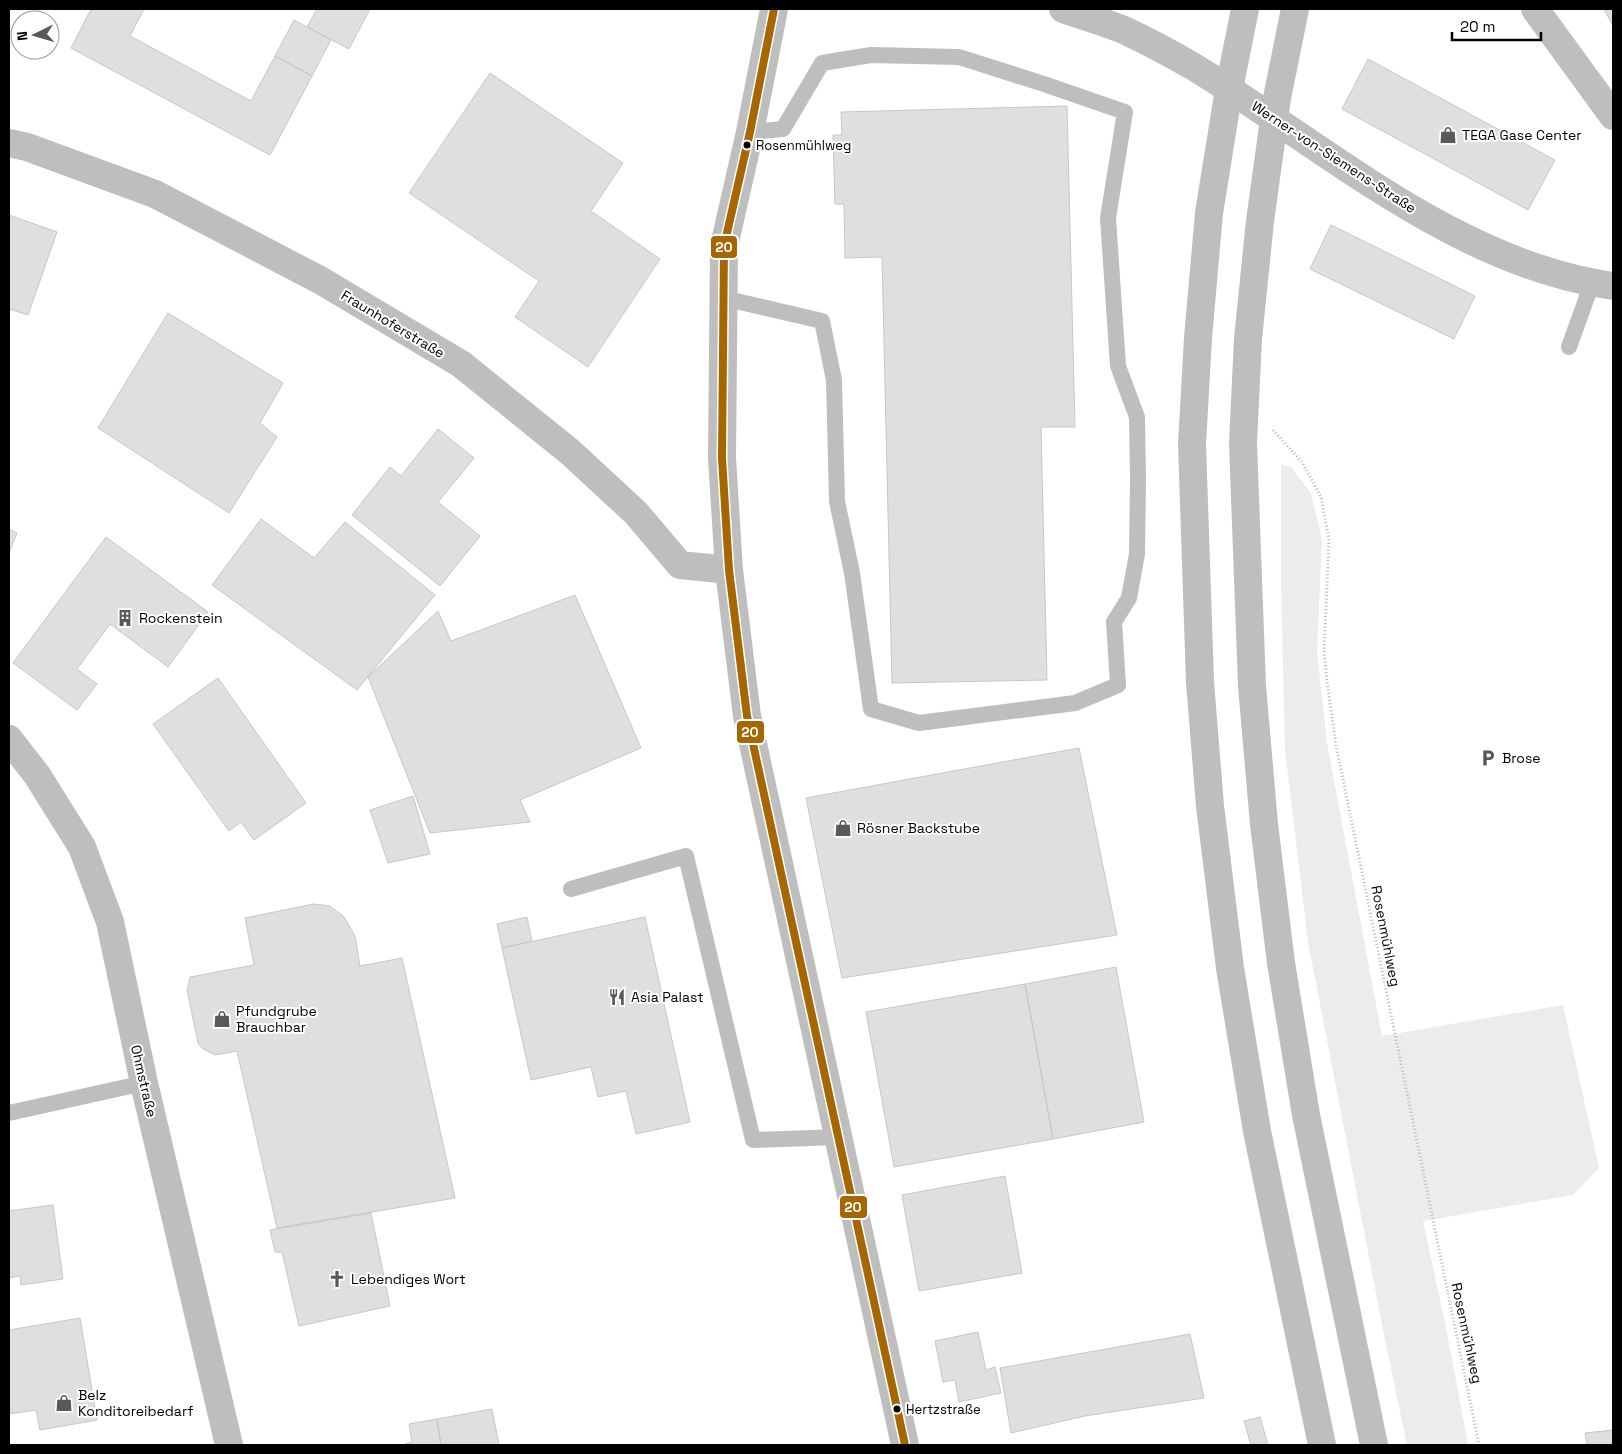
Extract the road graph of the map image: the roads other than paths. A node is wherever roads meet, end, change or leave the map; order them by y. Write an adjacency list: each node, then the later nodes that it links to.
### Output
1 (774, 9): 7 (main road)
2 (1063, 9): 9 (main road, Werner-von-Siemens-Straße)
3 (1244, 9): 20 (main road)
4 (1295, 9): 21 (main road)
5 (1535, 9): 6 (main road)
6 (1613, 116)
7 (750, 132): 10 (main road); 10 (lane)
8 (9, 143): 12 (main road, Fraunhoferstraße)
9 (1602, 285): 11 (lane)
10 (723, 298): 12 (main road)
11 (1569, 347)
12 (729, 570): 17 (main road)
13 (9, 739): 15 (main road, Ohmstraße)
14 (571, 889): 17 (lane)
15 (144, 1083): 16 (lane); 18 (main road, Ohmstraße)
16 (9, 1113)
17 (838, 1137): 19 (main road)
18 (229, 1445)
19 (905, 1445)
20 (1322, 1445)
21 (1374, 1445)

